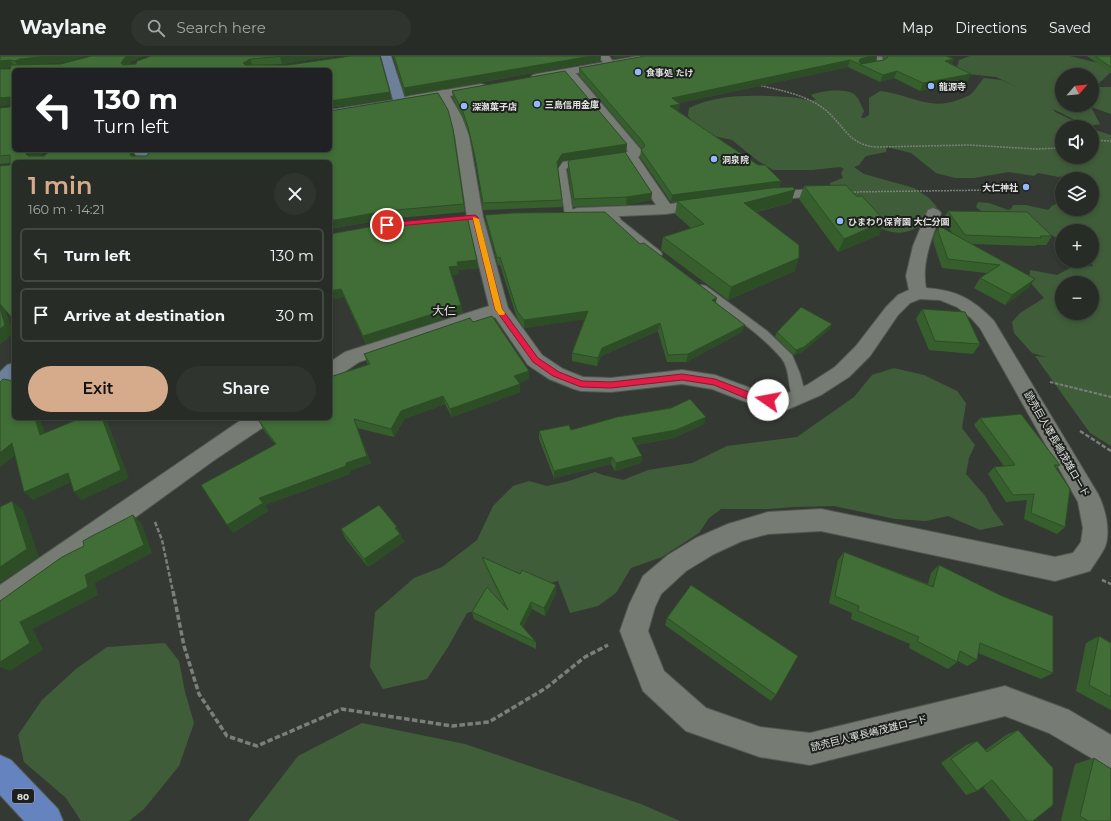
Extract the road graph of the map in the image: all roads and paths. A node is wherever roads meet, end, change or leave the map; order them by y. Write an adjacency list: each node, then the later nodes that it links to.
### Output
1 (386, 56): 11 (main road)
2 (657, 56): 4 (street)
3 (876, 56): 5 (lane)
4 (607, 60): 6 (street)
5 (860, 68)
6 (569, 72): 7 (street); 21 (street)
7 (525, 80)
8 (495, 85): 10 (street)
9 (758, 85): 15 (path)
10 (443, 94): 11 (street); 28 (street)
11 (400, 102): 12 (main road)
12 (332, 114)
13 (1099, 140): 14 (path)
14 (1111, 141)
15 (1055, 148)
16 (594, 160): 23 (lane)
17 (994, 190): 18 (path)
18 (849, 192): 19 (street)
19 (752, 198)
20 (720, 202): 21 (street)
21 (666, 209): 22 (street)
22 (612, 212): 23 (street); 25 (lane)
23 (561, 213)
24 (933, 213): 27 (street)
25 (666, 261)
26 (690, 280): 33 (lane)
27 (918, 293): 33 (street); 38 (street, 読売巨人軍長嶋茂雄ロード)
28 (499, 309): 29 (street); 33 (street)
29 (332, 371)
30 (12, 372): 32 (main road)
31 (1044, 380): 34 (path)
32 (0, 384)
33 (799, 397)
34 (1111, 397)
35 (257, 420): 36 (street)
36 (146, 497): 37 (street); 38 (path)
37 (0, 600)
38 (634, 631): 39 (street, 読売巨人軍長嶋茂雄ロード)
39 (1111, 752)
40 (0, 771): 41 (main road, 80)
41 (46, 821)

